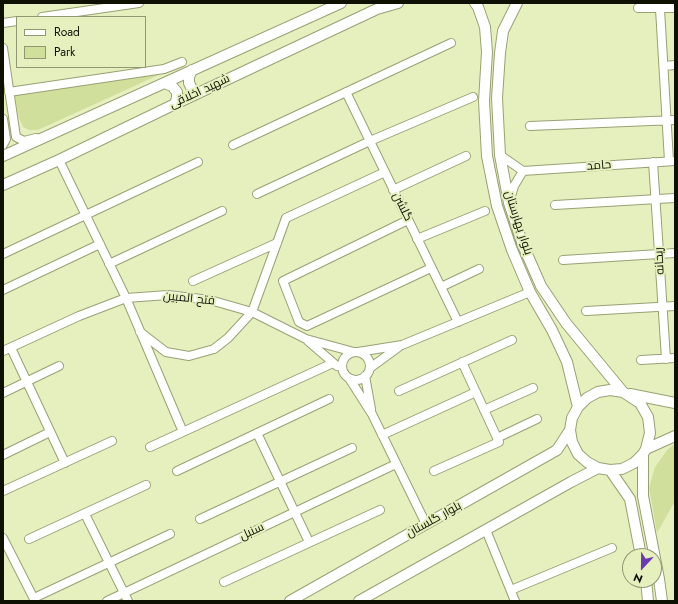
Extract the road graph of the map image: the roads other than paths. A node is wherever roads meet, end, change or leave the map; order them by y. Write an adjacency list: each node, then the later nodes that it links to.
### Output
1 (139, 3): 9 (street)
2 (341, 3): 17 (main road, شهید اخلاقی)
3 (398, 3): 21 (main road, شهید اخلاقی)
4 (475, 3): 65 (main road, بلوار بهارستان)
5 (517, 3): 32 (main road, بلوار بهارستان)
6 (638, 8): 8 (street)
7 (675, 8): 8 (street)
8 (660, 9): 16 (street)
9 (49, 16)
10 (16, 21): 11 (street)
11 (3, 23)
12 (451, 43): 20 (street)
13 (3, 48): 19 (street)
14 (182, 62): 19 (street)
15 (675, 65): 16 (street)
16 (664, 66): 25 (street)
17 (192, 70): 18 (main road, شهید اخلاقی); 21 (main road)
18 (164, 83): 23 (main road); 27 (main road, شهید اخلاقی)
19 (9, 92): 28 (street)
20 (346, 92): 29 (street, گلشن); 31 (street)
21 (199, 93): 23 (main road, شهید اخلاقی)
22 (472, 97): 29 (street)
23 (175, 104): 35 (main road, شهید اخلاقی)
24 (3, 120): 30 (street)
25 (671, 120): 26 (street); 36 (street)
26 (530, 126)
27 (47, 135): 28 (street); 33 (main road, شهید اخلاقی)
28 (16, 137): 30 (street)
29 (370, 141): 40 (street, گلشن); 43 (street)
30 (4, 142)
31 (233, 146)
32 (500, 155): 39 (street); 46 (main road, بلوار بهارستان)
33 (3, 156)
34 (466, 156): 42 (street)
35 (59, 160): 41 (main road, شهید اخلاقی); 50 (street)
36 (672, 161): 38 (street, حامد)
37 (198, 162): 50 (street)
38 (653, 162): 39 (street, حامد); 45 (street, ریحانه)
39 (523, 171): 46 (street)
40 (385, 172): 42 (street, گلشن); 53 (street)
41 (3, 186)
42 (393, 190): 51 (street, گلشن)
43 (257, 194)
44 (675, 198): 45 (street)
45 (656, 199): 47 (street); 57 (street, ریحانه)
46 (509, 203): 91 (main road, بلوار بهارستان)
47 (555, 206)
48 (222, 211): 59 (street)
49 (485, 211): 52 (street)
50 (86, 215): 54 (street); 56 (street)
51 (408, 220): 52 (street, گلشن); 60 (street)
52 (418, 239): 60 (street, گلشن)
53 (277, 243): 62 (street); 70 (street)
54 (100, 244): 59 (street); 64 (street)
55 (675, 253): 57 (street)
56 (3, 254)
57 (659, 254): 58 (street); 67 (street, ریحانه)
58 (563, 260)
59 (109, 264): 66 (street)
60 (431, 268): 63 (street, گلشن)
61 (479, 269): 63 (street)
62 (194, 281)
63 (441, 287): 71 (street, گلشن)
64 (3, 290)
65 (530, 292): 71 (street); 94 (main road, بلوار بهارستان)
66 (126, 298): 70 (street, فتح المبین); 72 (street); 76 (street, فتح المبین)
67 (663, 306): 68 (street); 69 (street); 79 (street, ریحانه)
68 (675, 306)
69 (586, 311)
70 (252, 312): 72 (street); 73 (street, فتح المبین)
71 (458, 322): 75 (street)
72 (140, 332): 100 (street)
73 (306, 339): 77 (street); 82 (street)
74 (512, 340): 81 (street)
75 (402, 345): 77 (street); 84 (street)
76 (7, 349): 86 (street)
77 (356, 352): 84 (street); 85 (street)
78 (675, 358): 79 (street)
79 (666, 359): 80 (street)
80 (641, 360)
81 (462, 362): 88 (street); 89 (street)
82 (334, 363): 85 (street); 100 (street)
83 (59, 366): 86 (street)
84 (368, 372): 85 (street); 96 (street)
85 (346, 375): 96 (street)
86 (27, 382): 90 (street); 99 (street)
87 (533, 388): 95 (street)
88 (399, 390)
89 (476, 392): 95 (street); 102 (street)
90 (3, 393)
91 (625, 393): 93 (main road); 94 (main road); 108 (main road)
92 (329, 399): 101 (street)
93 (675, 403)
94 (578, 407): 98 (main road)
95 (484, 410): 104 (street)
96 (372, 414): 102 (street)
97 (538, 419): 104 (street)
98 (570, 430): 112 (main road); 123 (main road, بلوار گلستان)
99 (50, 432): 109 (street); 110 (street)
100 (183, 432): 106 (street)
101 (257, 433): 114 (street); 116 (street)
102 (382, 435): 111 (street)
103 (675, 436): 108 (main road)
104 (498, 440): 115 (street)
105 (112, 442): 110 (street)
106 (150, 447)
107 (352, 448): 116 (street)
108 (644, 451): 113 (main road); 143 (main road)
109 (3, 455)
110 (65, 463): 118 (street)
111 (396, 464): 120 (street, سنبل); 123 (street)
112 (598, 468): 113 (main road); 124 (main road)
113 (610, 470): 130 (main road)
114 (177, 471)
115 (434, 471)
116 (280, 482): 120 (street); 122 (street)
117 (146, 485): 121 (street)
118 (3, 491)
119 (380, 510): 128 (street)
120 (295, 512): 128 (street); 135 (street, سنبل)
121 (85, 514): 127 (street); 131 (street)
122 (200, 519)
123 (426, 524): 139 (main road, بلوار گلستان)
124 (486, 530): 134 (street); 140 (main road)
125 (170, 534): 131 (street)
126 (3, 538): 136 (street)
127 (29, 539)
128 (310, 542): 132 (street)
129 (612, 548): 134 (street)
130 (639, 548)
131 (109, 562): 135 (street); 136 (street)
132 (224, 582)
133 (647, 588): 142 (main road)
134 (511, 590): 141 (street)
135 (124, 593): 137 (street, سنبل); 138 (street)
136 (35, 600)
137 (107, 601)
138 (128, 601)
139 (290, 601)
140 (358, 601)
141 (515, 601)
142 (648, 601)
143 (662, 601)

